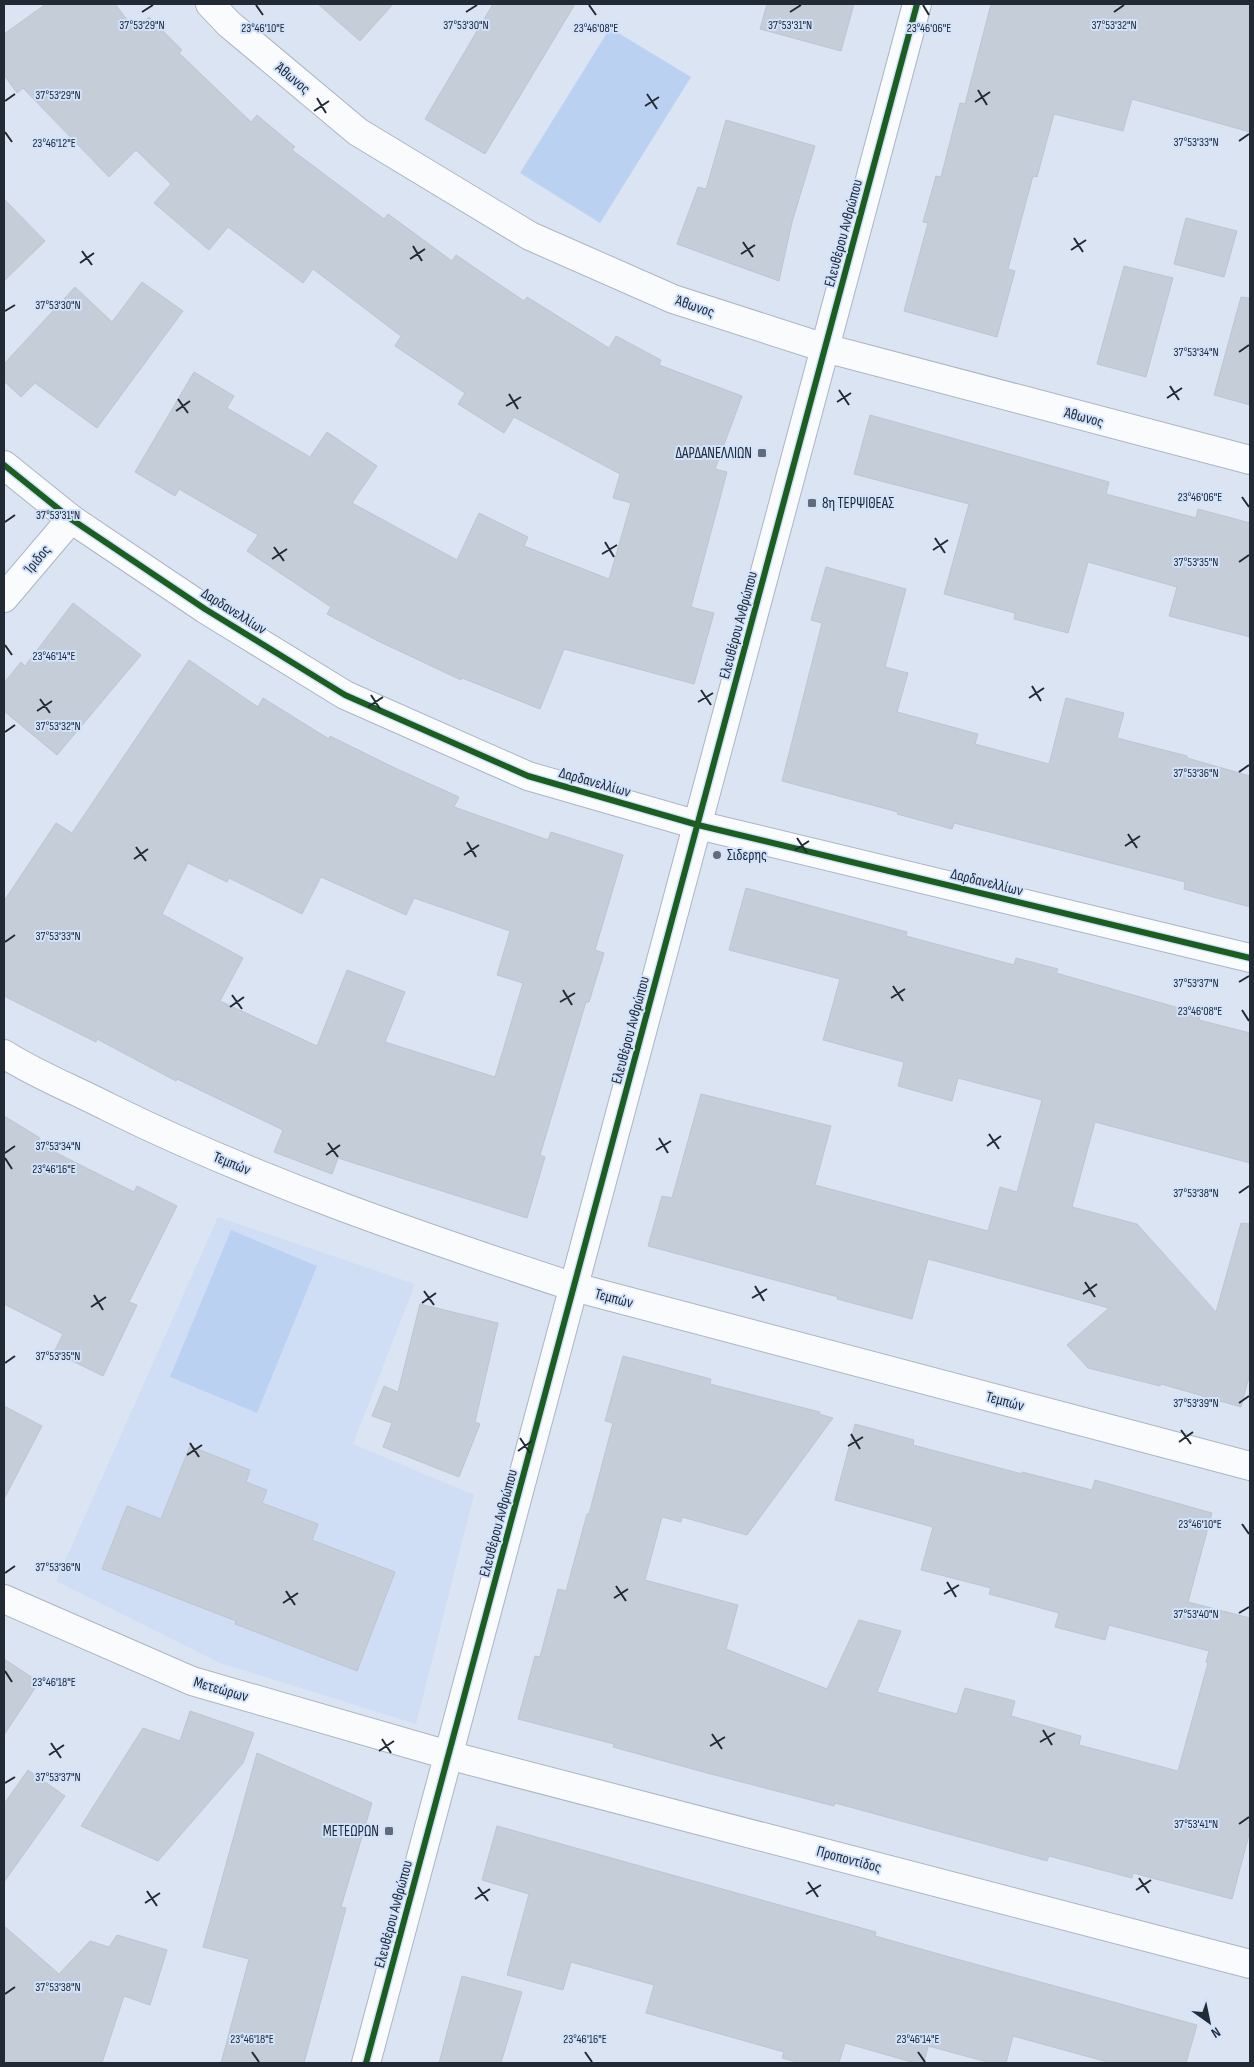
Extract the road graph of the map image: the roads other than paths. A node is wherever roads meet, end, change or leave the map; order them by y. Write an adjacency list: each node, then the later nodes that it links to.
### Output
1 (210, 4): 3 (street, Άθωνος)
2 (918, 4): 3 (street, Ελευθέρου Ανθρώπου)
3 (825, 348): 4 (street, Άθωνος); 8 (street, Ελευθέρου Ανθρώπου)
4 (1250, 460)
5 (4, 465): 6 (street, Δαρδανελλίων)
6 (70, 519): 7 (street, Ίριδος); 8 (street, Δαρδανελλίων)
7 (4, 598)
8 (698, 825): 9 (street, Δαρδανελλίων); 11 (street, Ελευθέρου Ανθρώπου)
9 (1250, 958)
10 (4, 1054): 11 (street, Τεμπών)
11 (574, 1287): 12 (street, Τεμπών); 14 (street, Ελευθέρου Ανθρώπου)
12 (1250, 1466)
13 (4, 1599): 14 (street, Μετεώρων)
14 (448, 1754): 15 (street, Προποντίδος); 16 (street, Ελευθέρου Ανθρώπου)
15 (1250, 1964)
16 (366, 2063)

